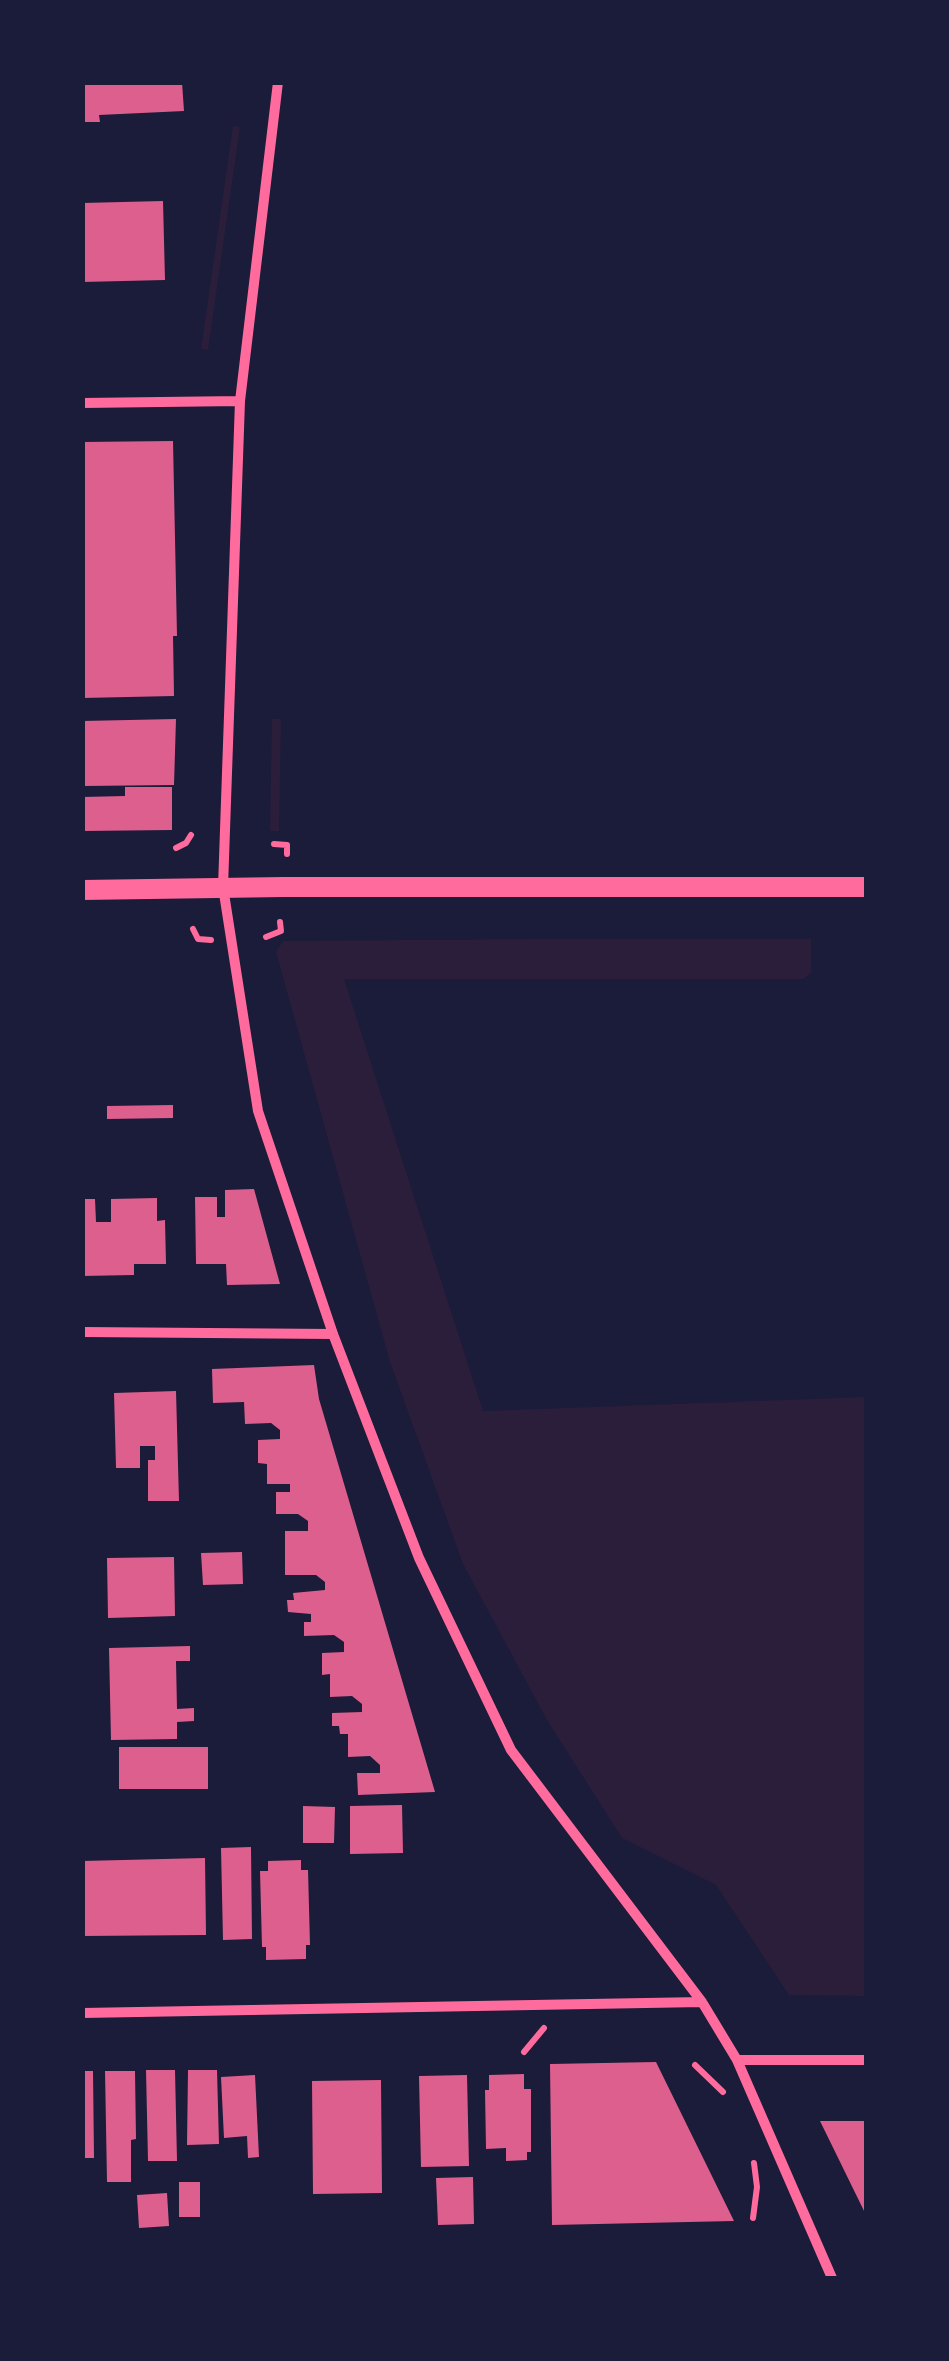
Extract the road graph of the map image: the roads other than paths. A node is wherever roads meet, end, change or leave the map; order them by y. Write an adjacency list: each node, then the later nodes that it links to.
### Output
1 (278, 82): 2 (street)
2 (240, 401): 3 (street); 4 (street)
3 (82, 403)
4 (223, 887): 5 (main road); 6 (main road); 8 (street)
5 (866, 888)
6 (82, 890)
7 (82, 1332): 8 (street)
8 (333, 1334): 9 (street)
9 (702, 2002): 10 (street); 11 (street)
10 (82, 2014)
11 (737, 2060): 12 (street); 13 (street)
12 (866, 2060)
13 (832, 2276)

